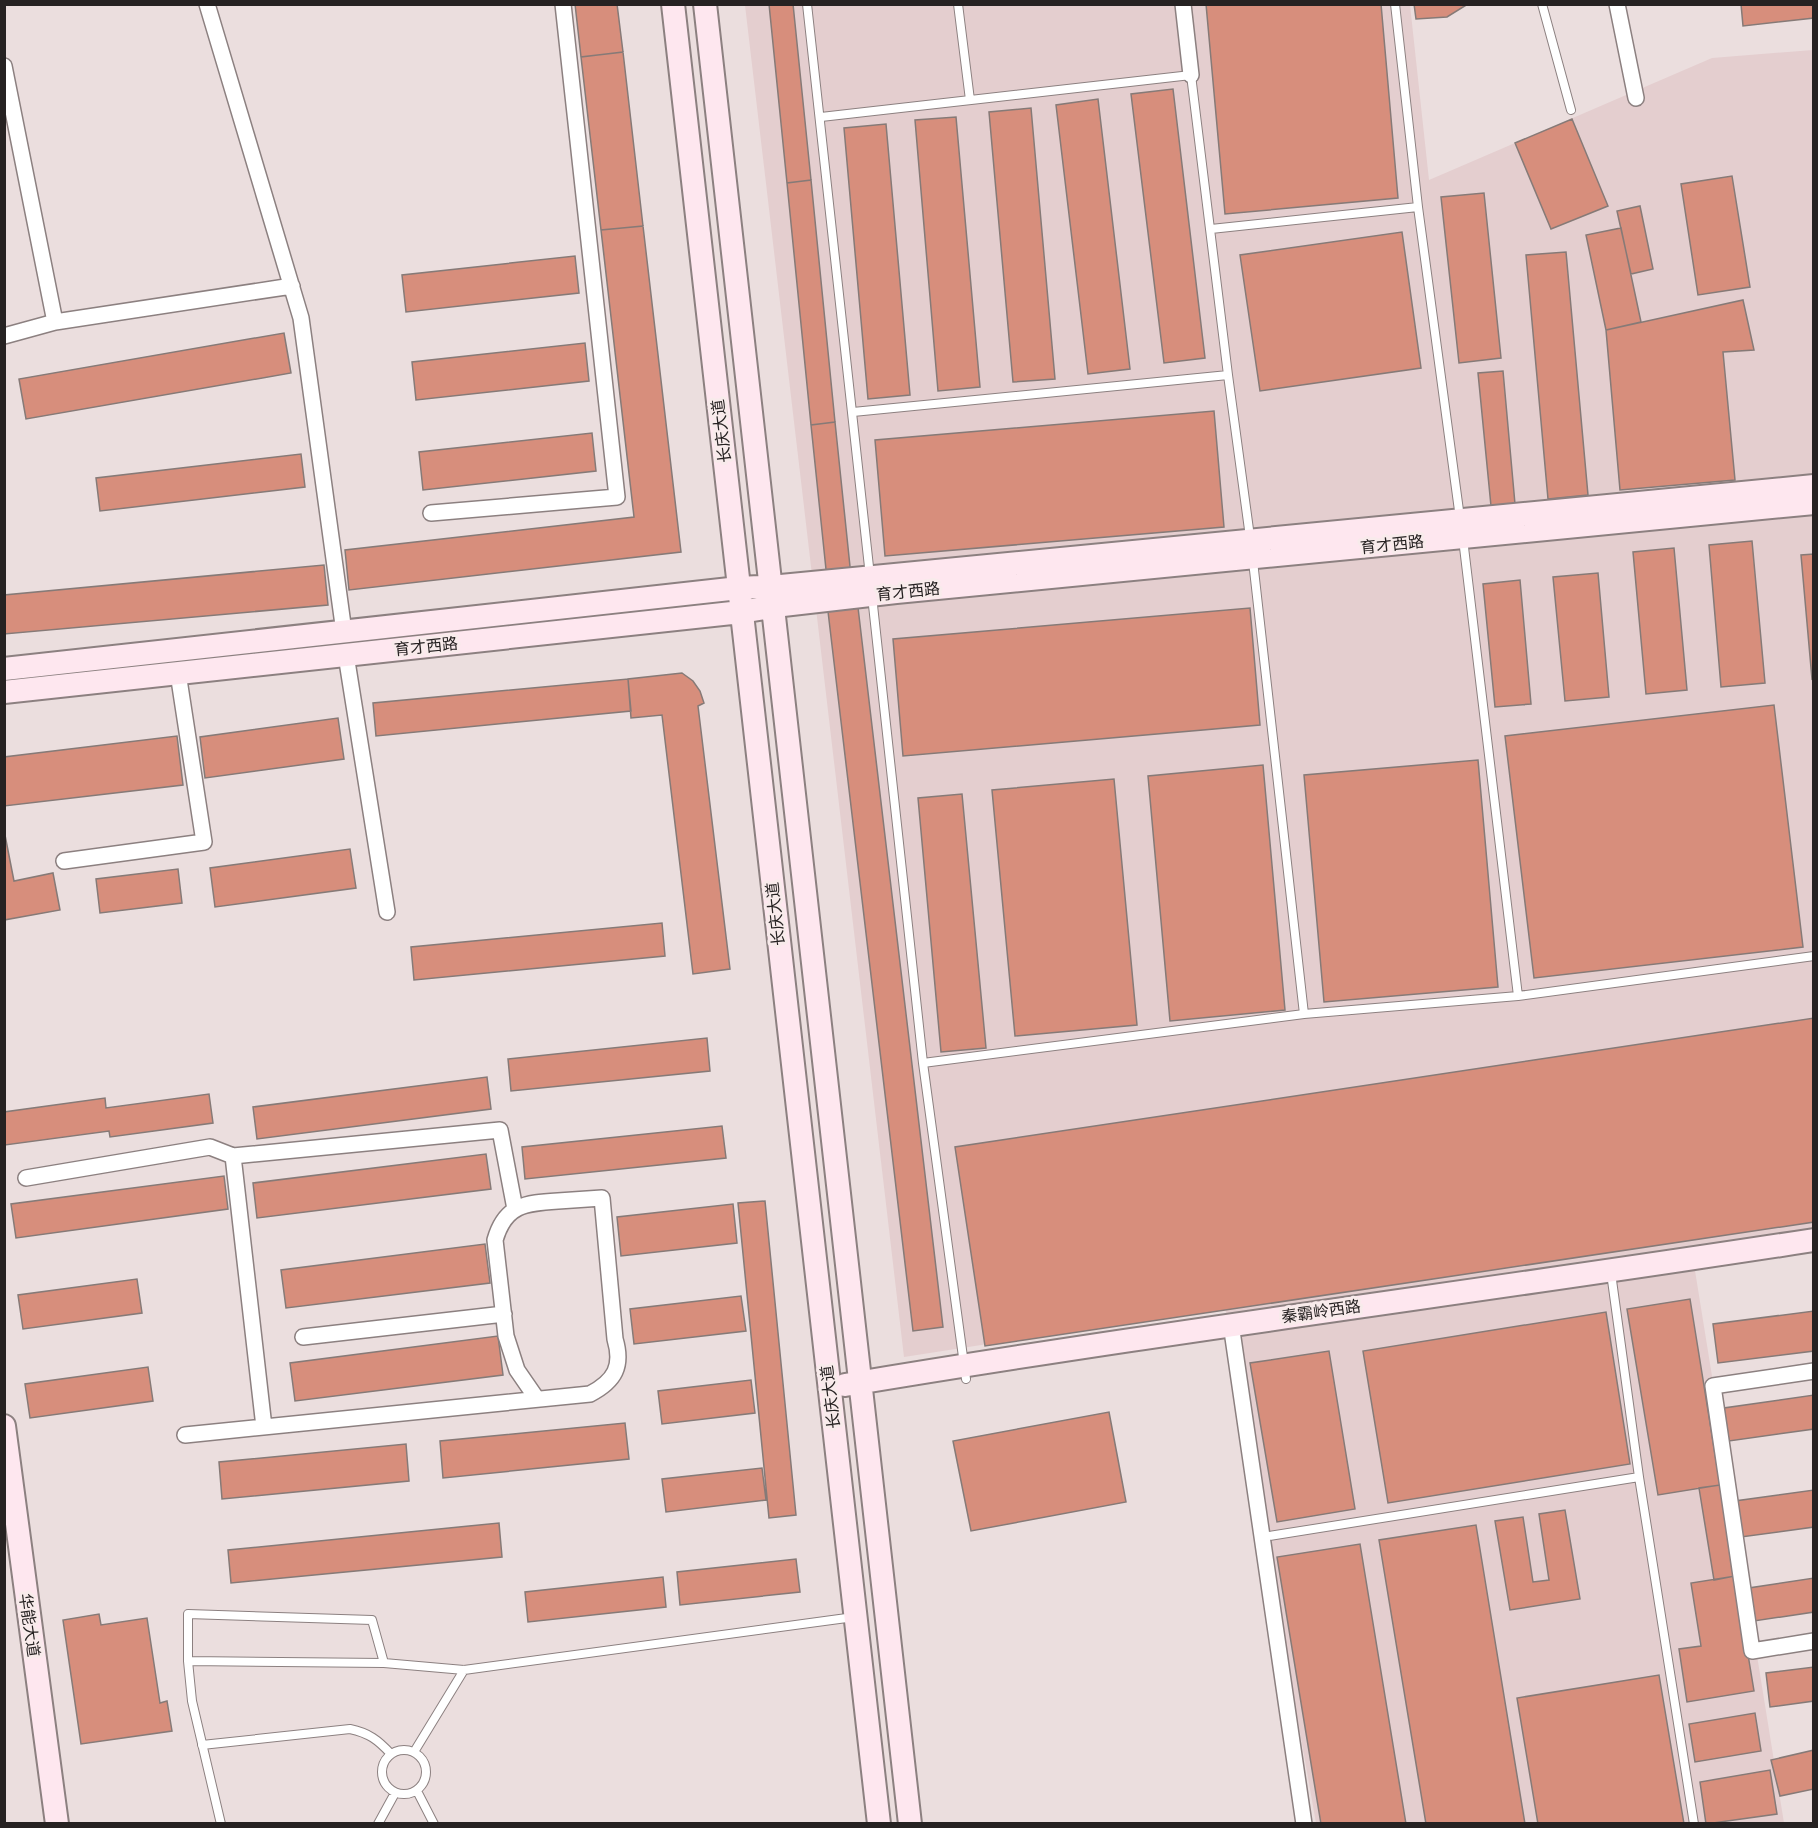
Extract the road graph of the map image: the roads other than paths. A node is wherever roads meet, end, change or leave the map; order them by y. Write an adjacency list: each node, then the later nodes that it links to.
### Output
1 (207, 4): 19 (street)
2 (563, 4): 26 (street)
3 (673, 4): 30 (main road, 长庆大道)
4 (705, 4): 31 (main road, 长庆大道)
5 (807, 4): 16 (lane)
6 (958, 4): 14 (lane)
7 (1183, 4): 12 (street)
8 (1395, 4): 17 (lane)
9 (1542, 4): 15 (lane)
10 (1617, 4): 13 (street)
11 (4, 66): 20 (street)
12 (1191, 75): 14 (lane); 18 (lane)
13 (1636, 98)
14 (970, 100): 16 (lane)
15 (1571, 110)
16 (821, 117): 23 (lane)
17 (1418, 207): 18 (lane); 27 (lane)
18 (1211, 229): 22 (lane)
19 (292, 286): 20 (street); 33 (street)
20 (55, 322): 21 (street)
21 (4, 336)
22 (1228, 375): 23 (lane); 28 (lane)
23 (853, 412): 29 (lane)
24 (1814, 486): 27 (main road, 育才西路)
25 (1814, 502): 27 (main road, 育才西路)
26 (431, 513)
27 (1462, 528): 28 (main road, 育才西路); 41 (lane)
28 (1252, 549): 29 (main road, 育才西路); 42 (lane)
29 (871, 586): 31 (main road, 育才西路); 43 (lane)
30 (739, 588): 31 (main road, 育才西路); 32 (main road, 长庆大道); 33 (main road, 育才西路)
31 (772, 597): 32 (main road, 育才西路); 55 (main road, 长庆大道)
32 (741, 612): 34 (main road, 育才西路); 56 (main road, 长庆大道)
33 (344, 632): 35 (main road, 育才西路)
34 (346, 655): 36 (main road, 育才西路); 39 (street)
35 (4, 669)
36 (178, 673): 37 (main road, 育才西路); 38 (street)
37 (4, 692)
38 (64, 861)
39 (387, 912)
40 (1814, 956): 41 (lane)
41 (1518, 996): 42 (lane)
42 (1304, 1014): 43 (lane)
43 (923, 1063): 54 (lane)
44 (233, 1156): 45 (street); 46 (street); 59 (street)
45 (26, 1178)
46 (515, 1209): 50 (street); 57 (street)
47 (1814, 1240): 49 (main road, 秦霸岭西路)
48 (1814, 1253): 49 (main road, 秦霸岭西路)
49 (1612, 1278): 51 (main road, 秦霸岭西路); 61 (lane)
50 (504, 1314): 52 (street); 57 (street)
51 (1232, 1331): 54 (main road, 秦霸岭西路); 63 (street)
52 (303, 1337)
53 (1814, 1371): 65 (street)
54 (965, 1372): 55 (main road, 秦霸岭西路)
55 (860, 1389): 56 (main road, 秦霸岭西路); 80 (main road, 长庆大道)
56 (829, 1394): 64 (main road, 长庆大道)
57 (537, 1399): 59 (street)
58 (4, 1426): 75 (main road, 华能大道)
59 (264, 1427): 60 (street)
60 (185, 1435)
61 (1639, 1477): 63 (lane); 82 (lane)
62 (4, 1529): 74 (main road, 华能大道)
63 (1263, 1537): 81 (street)
64 (856, 1616): 68 (lane); 79 (main road, 长庆大道)
65 (1814, 1641)
66 (188, 1661): 67 (lane); 67 (lane); 69 (lane)
67 (384, 1662): 68 (lane)
68 (464, 1670): 70 (lane)
69 (202, 1744): 71 (lane); 76 (lane)
70 (414, 1752): 71 (lane); 72 (lane)
71 (391, 1754): 73 (lane)
72 (417, 1791): 73 (lane); 78 (lane)
73 (395, 1793): 77 (lane)
74 (44, 1824)
75 (57, 1824)
76 (220, 1824)
77 (378, 1824)
78 (434, 1824)
79 (879, 1824)
80 (910, 1824)
81 (1304, 1824)
82 (1694, 1824)

